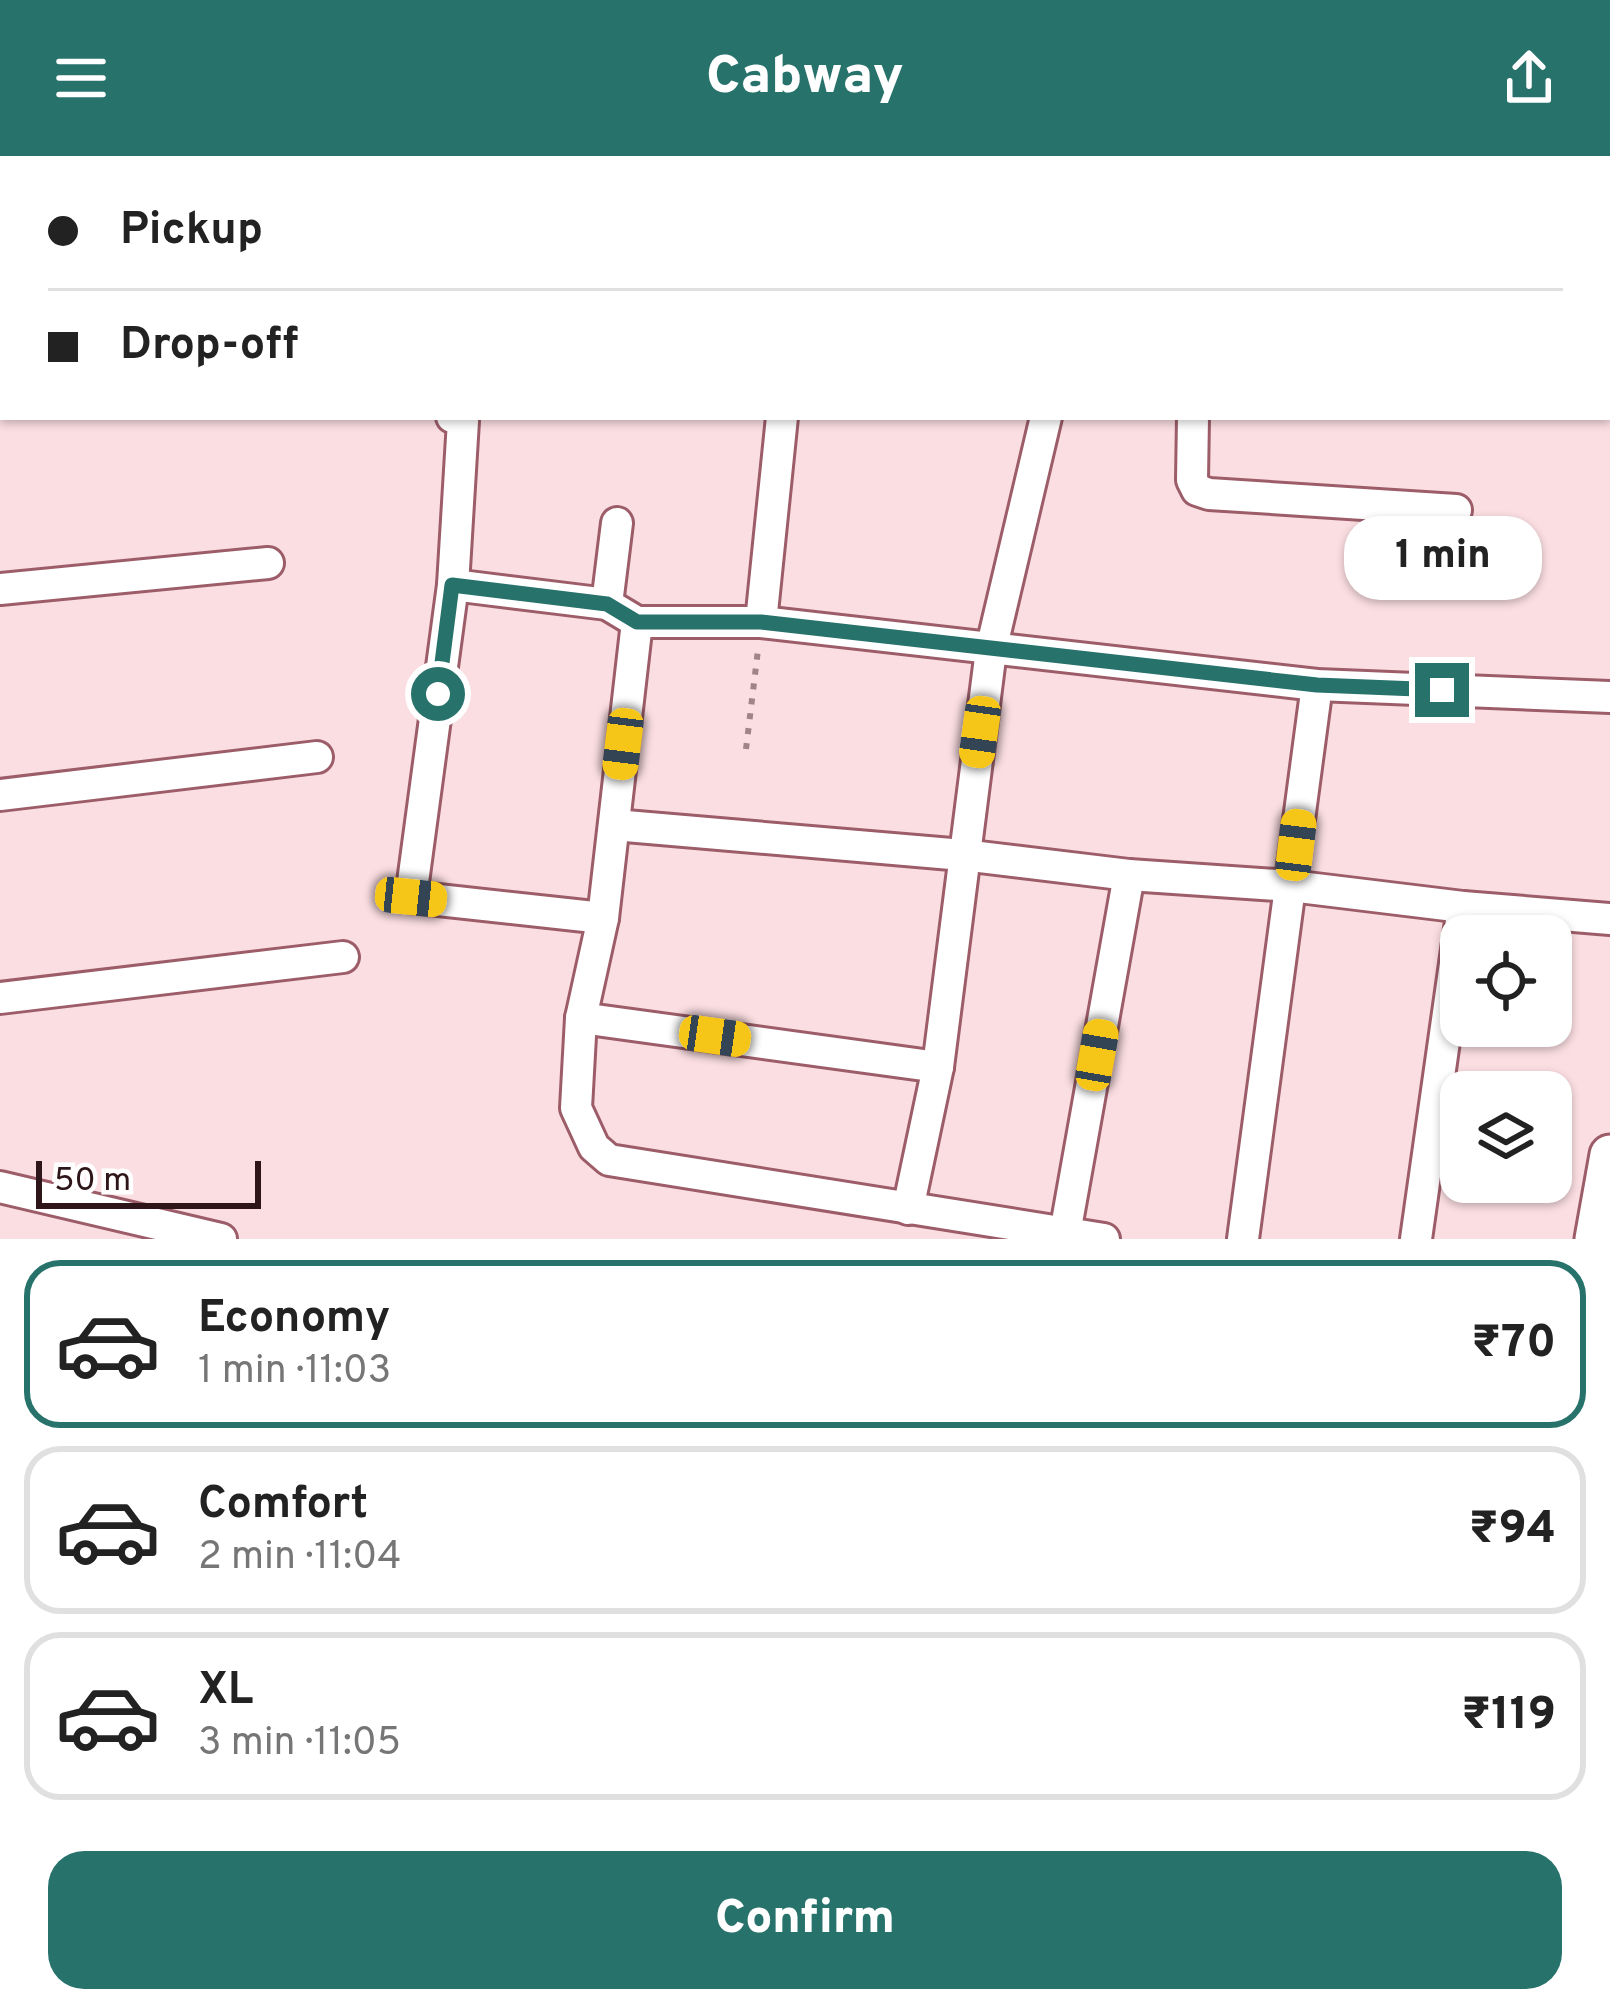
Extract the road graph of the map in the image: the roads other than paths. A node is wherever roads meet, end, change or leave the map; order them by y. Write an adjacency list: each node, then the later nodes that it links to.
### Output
1 (460, 420): 8 (street)
2 (782, 420): 12 (street)
3 (1045, 420): 13 (street)
4 (1193, 420): 5 (street)
5 (1456, 510)
6 (617, 524): 10 (street)
7 (268, 563): 9 (street)
8 (452, 585): 10 (street); 23 (street)
9 (0, 590)
10 (607, 604): 11 (street)
11 (637, 622): 12 (street); 18 (street)
12 (761, 622): 13 (street)
13 (992, 650): 14 (street); 19 (street)
14 (1317, 685): 15 (street); 21 (street)
15 (1610, 697)
16 (317, 757): 17 (street)
17 (0, 795)
18 (614, 825): 19 (street); 23 (street)
19 (963, 855): 20 (street); 28 (street)
20 (1130, 875): 21 (street); 32 (street)
21 (1291, 886): 22 (street); 35 (street)
22 (1463, 908): 24 (street); 36 (street)
23 (603, 918): 27 (street)
24 (1610, 919)
25 (343, 957): 26 (street)
26 (0, 998)
27 (580, 1018): 28 (street); 31 (street)
28 (938, 1067): 31 (street)
29 (1610, 1155): 37 (main road)
30 (0, 1187): 33 (street)
31 (908, 1209): 32 (street)
32 (1064, 1236): 34 (street)
33 (220, 1239)
34 (1104, 1239)
35 (1244, 1239)
36 (1416, 1239)
37 (1595, 1239)

